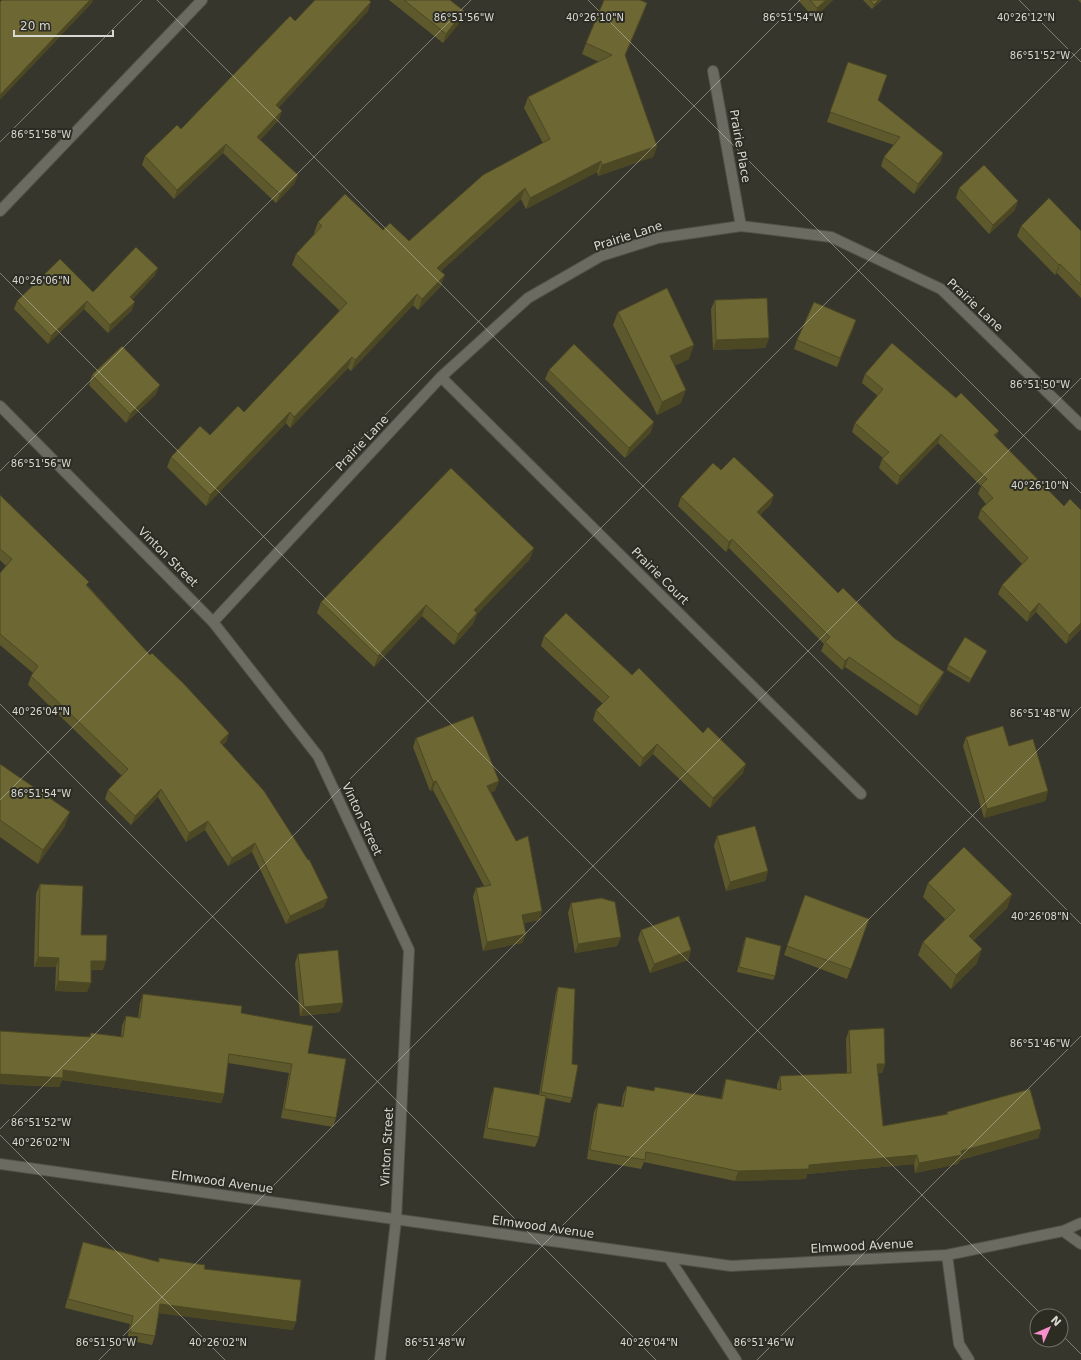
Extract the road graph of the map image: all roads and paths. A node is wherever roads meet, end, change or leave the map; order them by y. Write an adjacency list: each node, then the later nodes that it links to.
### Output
1 (202, 0): 3 (street)
2 (713, 71): 4 (street, Prairie Place)
3 (0, 211)
4 (741, 226): 5 (street, Prairie Lane); 7 (street, Prairie Lane)
5 (441, 377): 8 (street, Prairie Lane); 9 (street, Prairie Court)
6 (0, 406): 8 (street, Vinton Street)
7 (1081, 425)
8 (213, 622): 11 (street, Vinton Street)
9 (861, 794)
10 (0, 1164): 11 (street, Elmwood Avenue)
11 (396, 1220): 16 (street, Elmwood Avenue); 17 (street, Vinton Street)
12 (1081, 1223): 13 (street, Elmwood Avenue)
13 (1063, 1231): 14 (street); 15 (street, Elmwood Avenue)
14 (1081, 1244)
15 (947, 1255): 16 (street, Elmwood Avenue); 19 (street)
16 (669, 1258): 18 (street)
17 (380, 1360)
18 (736, 1360)
19 (969, 1360)

